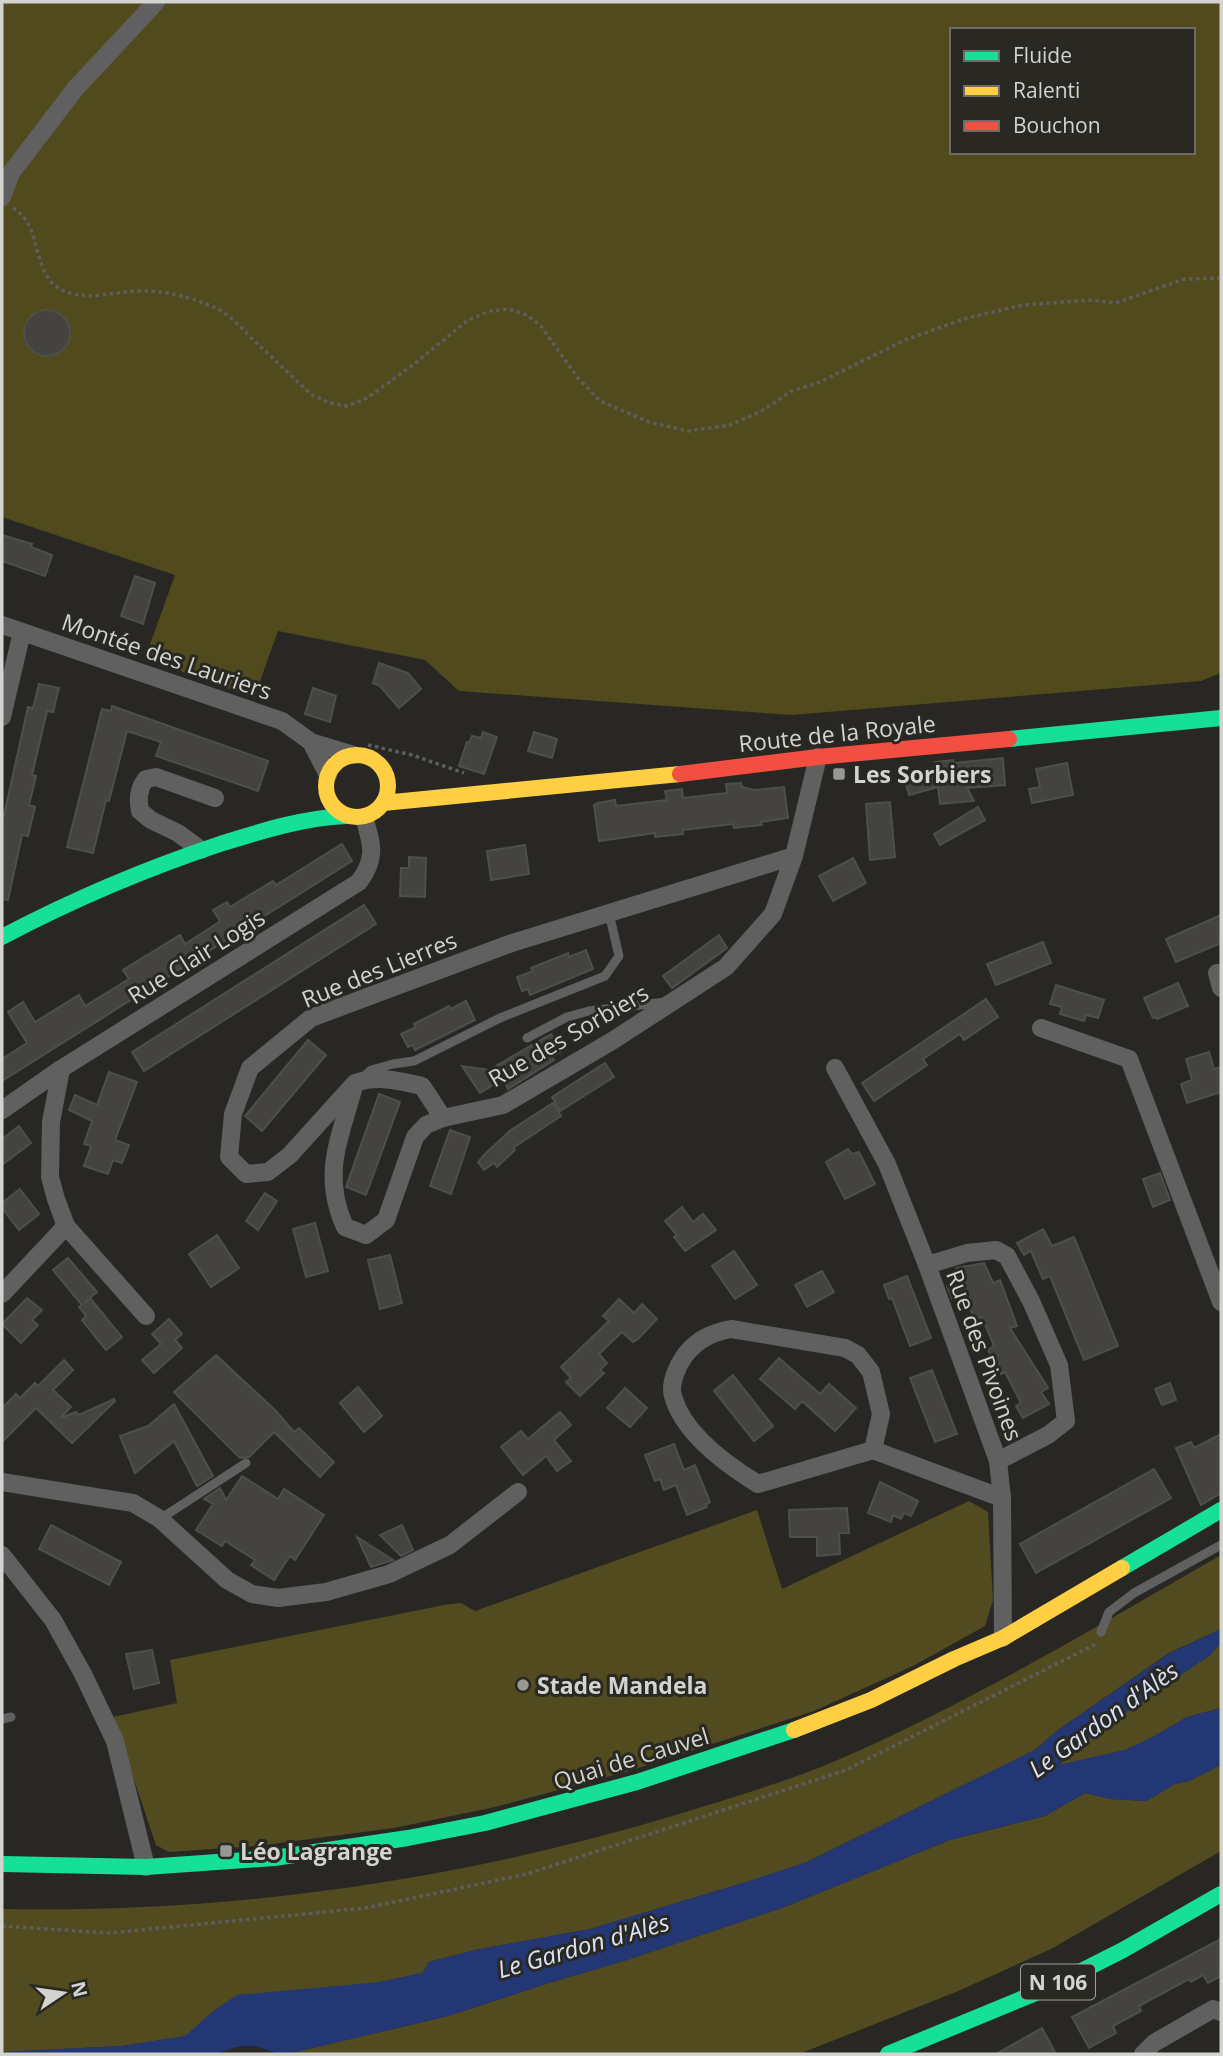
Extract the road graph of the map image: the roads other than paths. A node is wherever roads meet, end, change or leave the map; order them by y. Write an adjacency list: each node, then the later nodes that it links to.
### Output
1 (156, 2): 2 (street)
2 (7, 202)
3 (2, 625): 4 (street, Montée des Lauriers)
4 (22, 632): 5 (street); 7 (street, Montée des Lauriers)
5 (2, 717)
6 (1221, 718): 9 (main road, Route de la Royale)
7 (311, 742): 8 (street, Montée des Lauriers); 11 (street, Montée des Lauriers)
8 (357, 749): 10 (main road, Route de la Royale); 11 (main road)
9 (818, 757): 12 (main road, Route de la Royale); 18 (street, Rue des Sorbiers)
10 (399, 779): 12 (main road, Route de la Royale); 14 (main road)
11 (327, 783): 15 (main road); 16 (main road)
12 (459, 796): 14 (main road, Route de la Royale)
13 (215, 797): 17 (street)
14 (383, 803): 15 (main road)
15 (355, 816): 16 (main road); 25 (street, Rue Clair Logis)
16 (301, 820): 17 (main road)
17 (201, 850): 20 (main road)
18 (794, 856): 19 (street, Rue des Lierres); 21 (street, Rue des Sorbiers)
19 (609, 913): 26 (lane); 26 (street, Rue des Lierres)
20 (2, 937)
21 (671, 1003): 23 (lane); 28 (street, Rue des Sorbiers)
22 (1041, 1028): 32 (street)
23 (527, 1038)
24 (835, 1068): 30 (street, Rue des Pivoines)
25 (61, 1069): 27 (street, Rue Clair Logis); 29 (street)
26 (355, 1083): 28 (street); 28 (street)
27 (2, 1110)
28 (443, 1118)
29 (66, 1226): 31 (street); 33 (street)
30 (927, 1265): 35 (street, Rue des Pivoines); 35 (street, Rue des Pivoines)
31 (2, 1294)
32 (1221, 1302)
33 (146, 1316)
34 (873, 1450): 34 (street); 39 (street)
35 (998, 1461): 39 (street, Rue des Pivoines)
36 (246, 1463): 41 (lane)
37 (2, 1482): 41 (street)
38 (519, 1492): 41 (street)
39 (1002, 1498): 45 (street, Rue des Pivoines)
40 (1221, 1510): 45 (main road, Quai de Cauvel)
41 (160, 1519)
42 (1221, 1545): 44 (lane)
43 (2, 1555): 47 (street)
44 (1101, 1633)
45 (1003, 1638): 47 (main road, Quai de Cauvel)
46 (2, 1864): 47 (main road, Quai de Cauvel)
47 (146, 1867)
48 (1221, 1894): 50 (main road, N 106)
49 (1221, 2012): 51 (street)
50 (888, 2054)
51 (1143, 2054)

